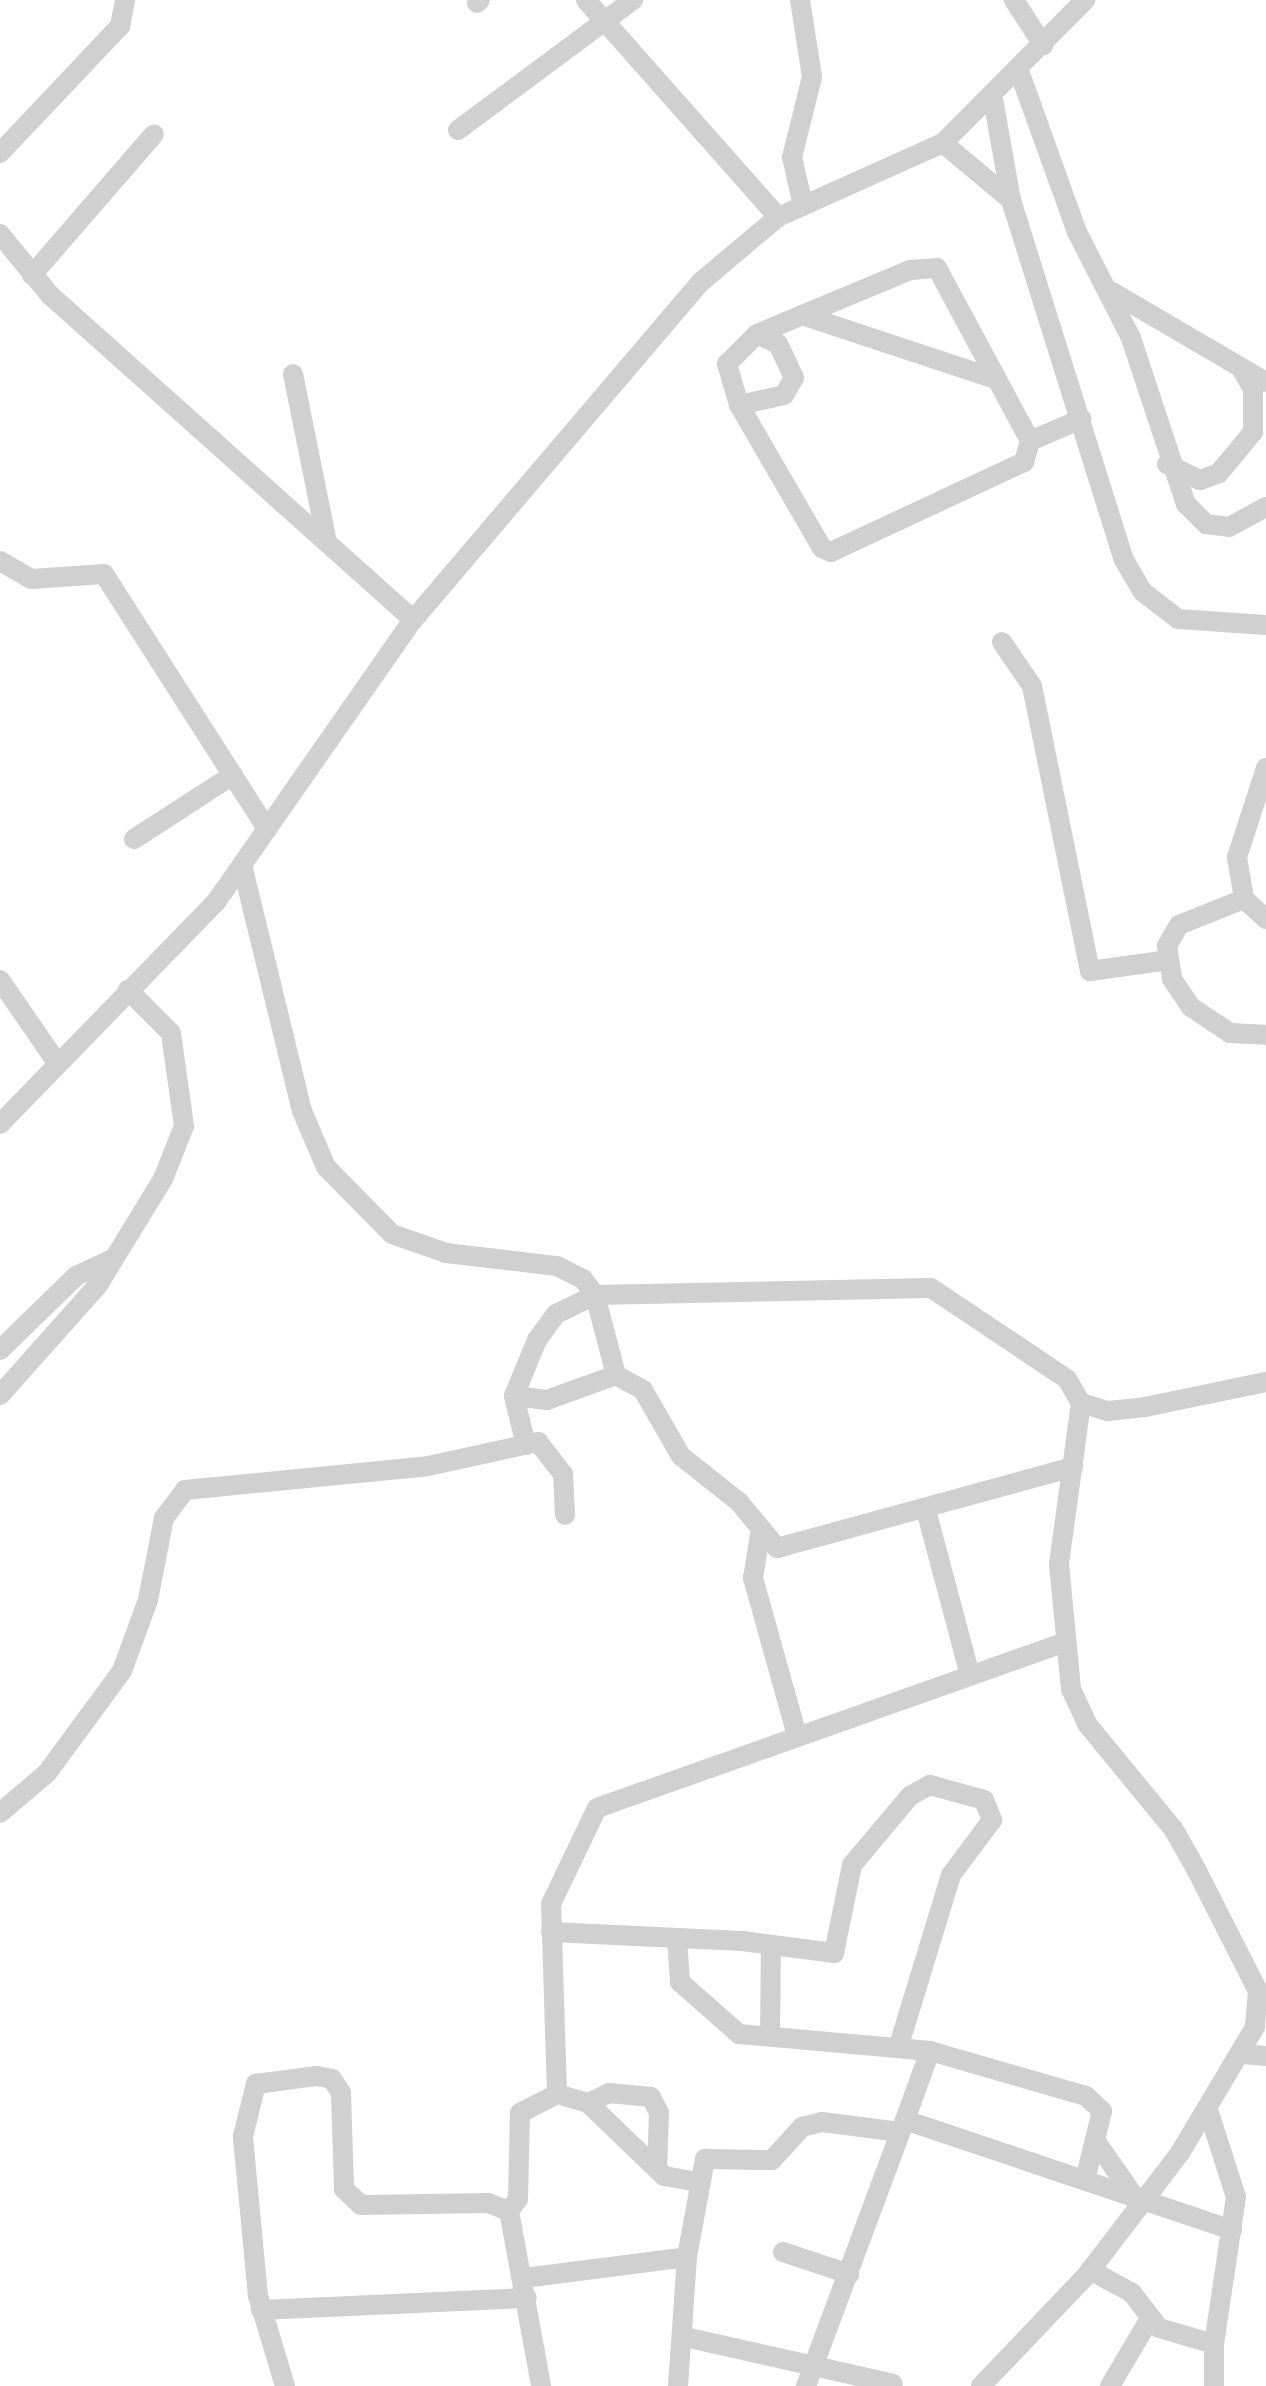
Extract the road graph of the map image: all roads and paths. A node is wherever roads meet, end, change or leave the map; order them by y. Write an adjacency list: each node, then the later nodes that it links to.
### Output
1 (125, 0): 14 (street)
2 (586, 0): 7 (street)
3 (633, 0): 7 (street)
4 (800, 0): 16 (street)
5 (1014, 0): 8 (street)
6 (1085, 0): 8 (street)
7 (602, 22): 11 (street); 17 (street)
8 (1043, 45): 9 (street)
9 (1019, 71): 10 (street); 20 (street)
10 (993, 99): 13 (street); 15 (street)
11 (458, 130)
12 (154, 134): 19 (street)
13 (943, 143): 15 (street); 16 (street)
14 (0, 153)
15 (1011, 200): 28 (street)
16 (803, 206): 17 (street)
17 (778, 217): 34 (street)
18 (0, 234): 19 (street)
19 (32, 275): 32 (street)
20 (1112, 292): 23 (street); 30 (street)
21 (802, 315): 22 (street); 25 (street); 25 (street)
22 (757, 334): 27 (street); 27 (street)
23 (1241, 368): 26 (street); 30 (street)
24 (293, 374): 32 (street)
25 (995, 379): 29 (street)
26 (1266, 382)
27 (739, 405): 29 (street)
28 (1081, 419): 29 (street); 35 (street)
29 (1030, 441)
30 (1167, 464): 31 (street)
31 (1266, 507)
32 (327, 543): 34 (street)
33 (0, 561): 38 (street)
34 (413, 620): 39 (street)
35 (1266, 625)
36 (1002, 642): 44 (street)
37 (1266, 768): 42 (street)
38 (233, 775): 39 (street); 40 (street)
39 (267, 829): 41 (street)
40 (134, 839)
41 (242, 865): 46 (street); 51 (street)
42 (1244, 899): 43 (street); 44 (street)
43 (1266, 919)
44 (1169, 960): 47 (street)
45 (0, 980): 48 (street)
46 (128, 990): 48 (street); 50 (street)
47 (1266, 1035)
48 (58, 1064): 49 (street)
49 (0, 1124)
50 (112, 1259): 52 (street); 55 (street)
51 (595, 1295): 53 (street); 56 (street); 57 (street)
52 (0, 1350)
53 (616, 1375): 56 (street); 62 (street)
54 (1266, 1382): 57 (street)
55 (0, 1395)
56 (514, 1396): 58 (street)
57 (1081, 1403): 59 (street)
58 (526, 1445): 61 (street); 66 (street)
59 (1073, 1467): 60 (street); 63 (street)
60 (926, 1510): 62 (street); 64 (street)
61 (565, 1515)
62 (760, 1535): 65 (street)
63 (1062, 1643): 64 (street); 70 (street)
64 (970, 1675): 65 (street)
65 (797, 1736): 67 (street)
66 (0, 1813)
67 (551, 1932): 68 (street); 76 (street)
68 (677, 1938): 69 (street); 71 (street)
69 (771, 1946): 71 (street); 72 (street)
70 (1261, 2001): 74 (street)
71 (770, 2036): 72 (street)
72 (899, 2045): 73 (street)
73 (930, 2051): 79 (street); 80 (street)
74 (1243, 2054): 75 (street); 78 (street)
75 (1266, 2056)
76 (557, 2094): 77 (street); 85 (street)
77 (588, 2103): 81 (street); 81 (street)
78 (1208, 2110): 84 (street); 86 (street)
79 (903, 2126): 82 (street); 83 (street); 90 (street)
80 (1097, 2143): 82 (street); 84 (street)
81 (657, 2169): 83 (street)
82 (1086, 2176): 84 (street)
83 (699, 2182): 88 (street)
84 (1139, 2194): 86 (street); 89 (street)
85 (509, 2211): 91 (street); 92 (street)
86 (1232, 2230): 95 (street)
87 (783, 2252): 90 (street)
88 (687, 2257): 91 (street); 94 (street)
89 (1090, 2270): 93 (street); 97 (street)
90 (849, 2274): 96 (street)
91 (526, 2288): 92 (street); 100 (street)
92 (261, 2310): 99 (street)
93 (1149, 2320): 95 (street); 103 (street)
94 (685, 2337): 96 (street); 101 (street)
95 (1214, 2344): 104 (street)
96 (813, 2366): 98 (street); 102 (street)
97 (994, 2382)
98 (893, 2384)
99 (285, 2386)
100 (541, 2386)
101 (678, 2386)
102 (806, 2386)
103 (1110, 2386)
104 (1214, 2386)

